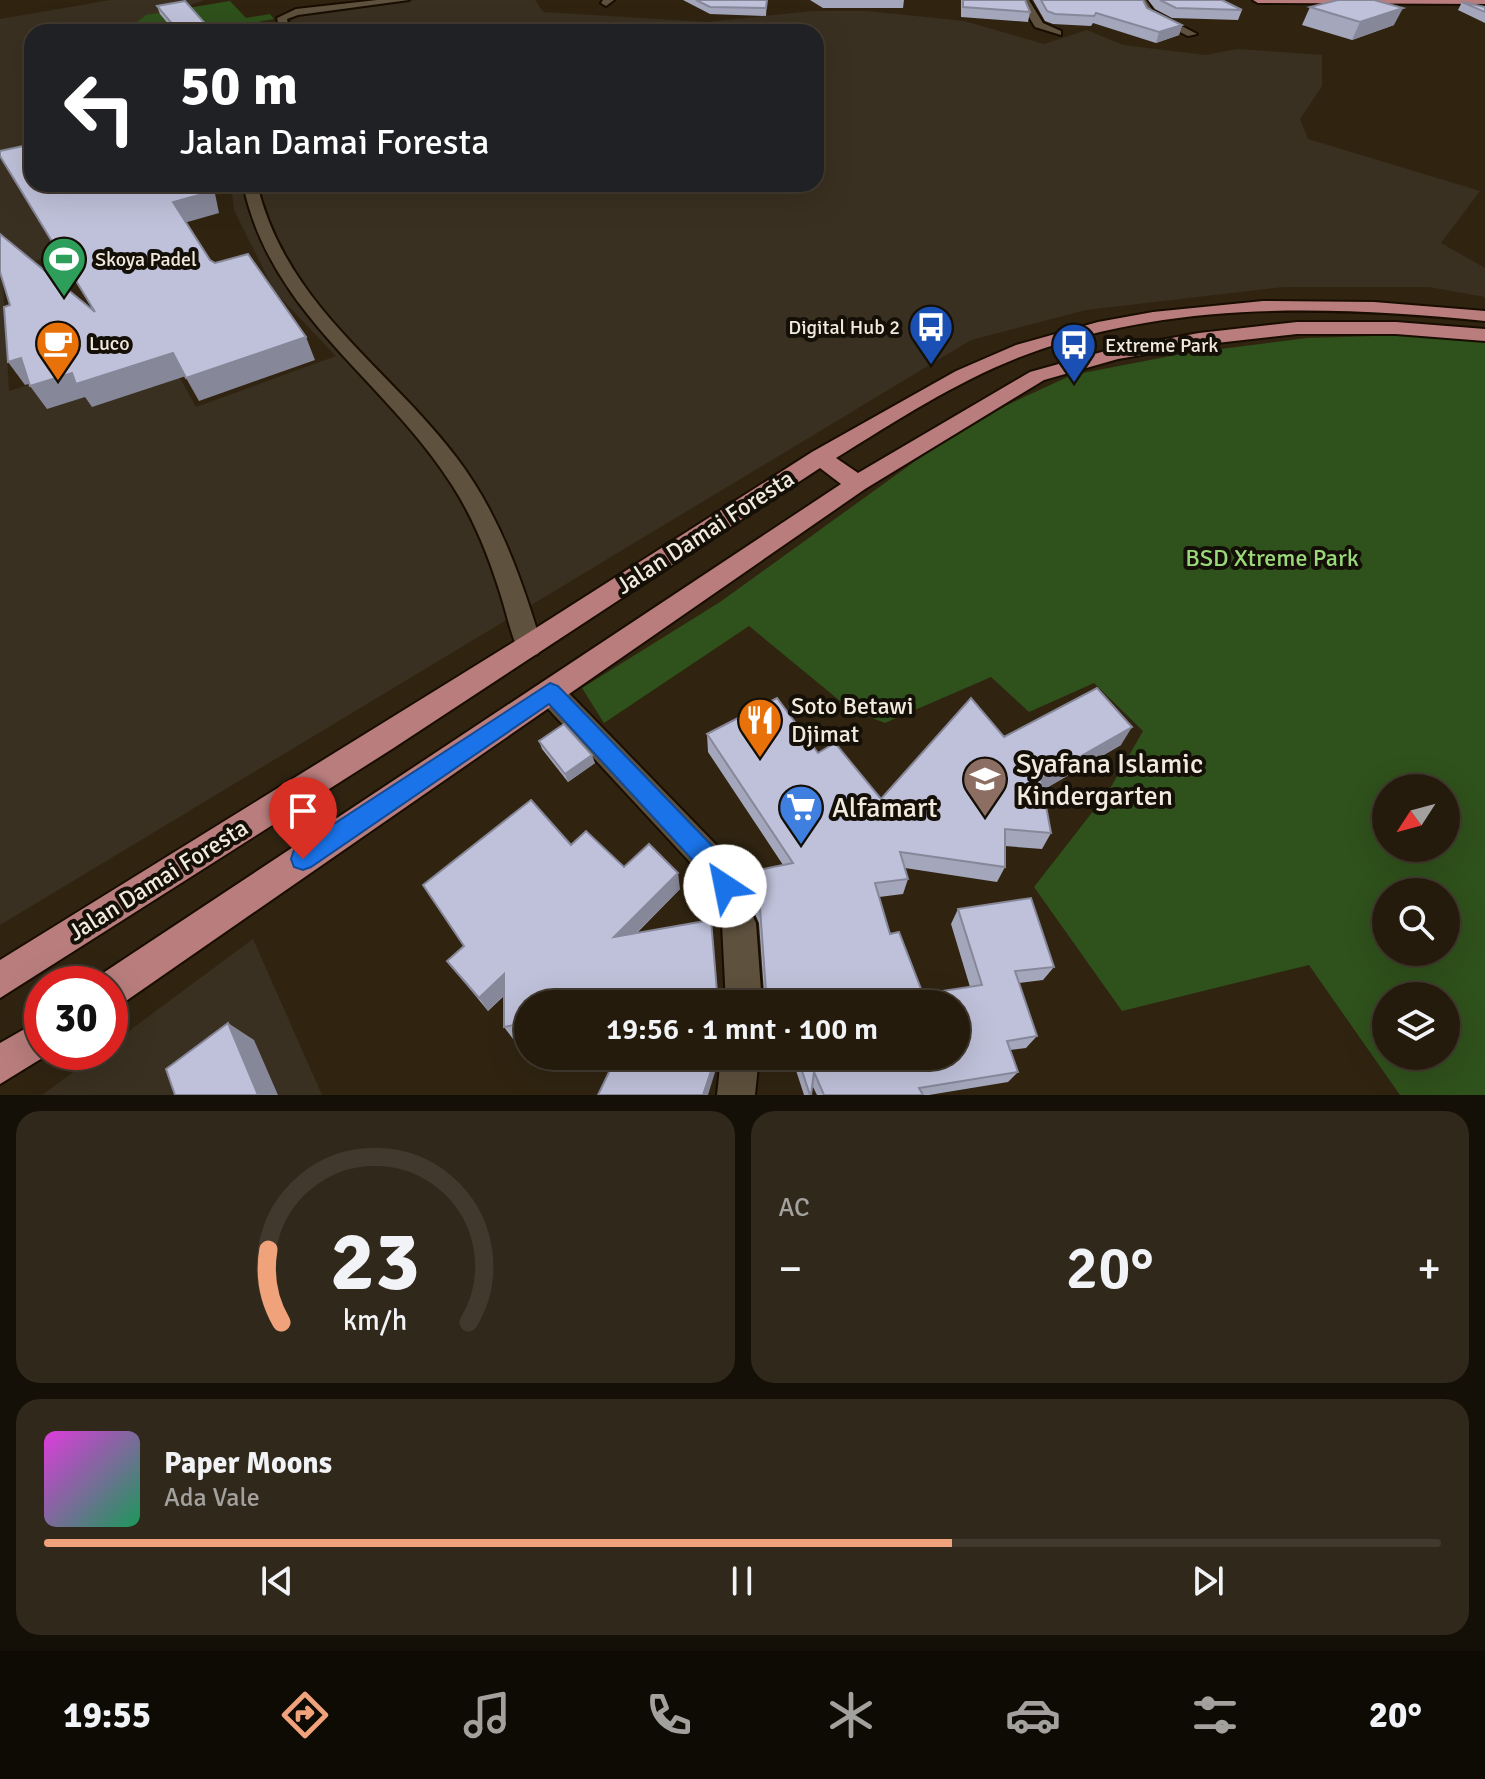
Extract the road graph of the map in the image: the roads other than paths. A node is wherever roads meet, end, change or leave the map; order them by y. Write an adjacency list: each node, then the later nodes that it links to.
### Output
1 (404, 0): 8 (street)
2 (1024, 0): 9 (street)
3 (1141, 0): 10 (street)
4 (1258, 0): 5 (main road)
5 (1458, 1): 6 (main road); 7 (street)
6 (1485, 1)
7 (1485, 11)
8 (283, 24)
9 (1057, 33)
10 (1192, 34)
11 (251, 192): 16 (street)
12 (1485, 316): 14 (main road, Jalan Damai Foresta)
13 (1485, 335): 15 (main road, Jalan Damai Foresta)
14 (820, 457): 15 (main road); 16 (main road, Jalan Damai Foresta)
15 (857, 484): 17 (main road, Jalan Damai Foresta)
16 (529, 646): 19 (main road, Jalan Damai Foresta)
17 (550, 692): 18 (main road, Jalan Damai Foresta); 20 (street)
18 (128, 978)
19 (0, 980)
20 (743, 990)
21 (24, 1049): 22 (main road)
22 (0, 1065)
23 (739, 1070): 24 (street)
24 (736, 1095)

